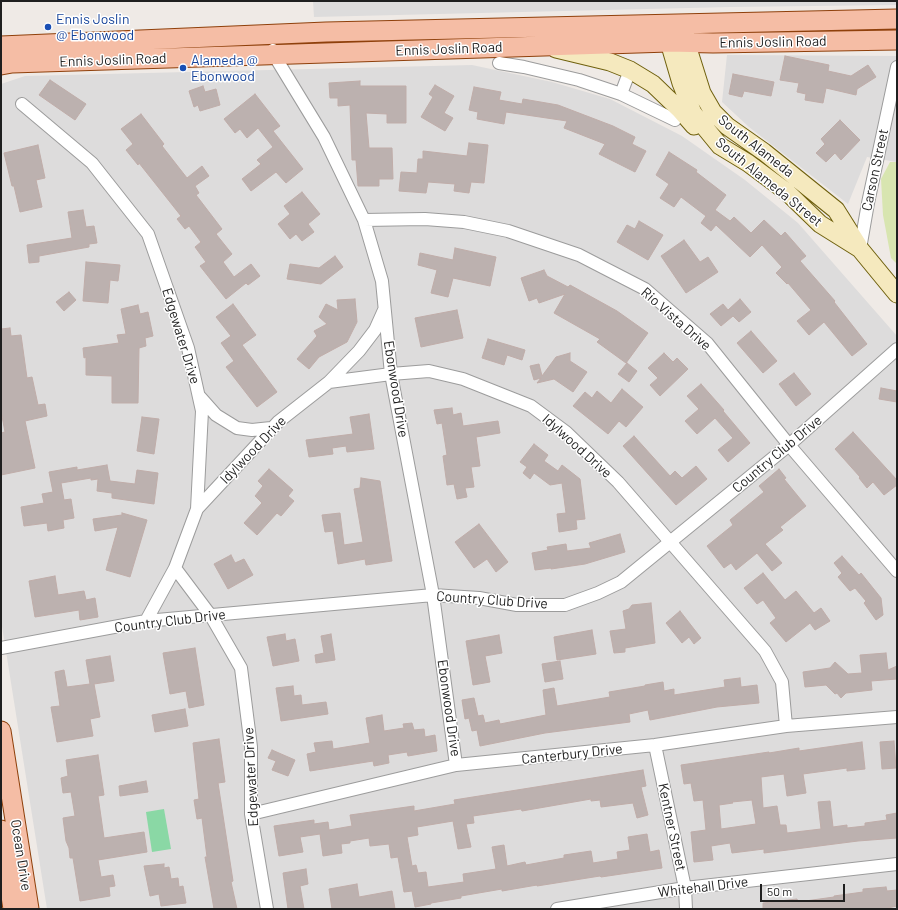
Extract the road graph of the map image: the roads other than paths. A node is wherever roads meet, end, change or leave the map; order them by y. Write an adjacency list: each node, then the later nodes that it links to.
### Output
1 (897, 19): 2 (main road, Ennis Joslin Road)
2 (676, 33): 3 (main road, Ennis Joslin Road); 4 (main road, Ennis Joslin Road); 6 (main road, Ennis Joslin Road); 15 (main road, South Alameda Street); 17 (main road, South Alameda)
3 (272, 35): 5 (main road, Ennis Joslin Road); 7 (street, Ebonwood Drive)
4 (897, 40)
5 (1, 46)
6 (544, 46): 7 (main road, Ennis Joslin Road); 11 (main road)
7 (274, 54): 9 (main road, Ennis Joslin Road); 16 (street, Ebonwood Drive)
8 (499, 63): 12 (street)
9 (5, 65)
10 (897, 68): 17 (street, Carson Street)
11 (630, 70): 12 (street); 15 (main road)
12 (621, 94): 14 (street)
13 (22, 104): 23 (street, Edgewater Drive)
14 (675, 120)
15 (720, 146): 17 (main road, South Alameda Street)
16 (364, 220): 19 (street, Ebonwood Drive); 25 (street, Rio Vista Drive)
17 (860, 249): 18 (main road, South Alameda Street)
18 (897, 294)
19 (385, 309): 21 (street, Ebonwood Drive); 22 (street)
20 (897, 349): 25 (street, Country Club Drive)
21 (391, 374): 22 (street, Idylwood Drive); 27 (street, Idylwood Drive); 30 (street, Ebonwood Drive)
22 (329, 382): 24 (street, Idylwood Drive)
23 (199, 396): 24 (street); 26 (street, Edgewater Drive)
24 (271, 428): 26 (street, Idylwood Drive)
25 (789, 445): 27 (street, Country Club Drive); 29 (street, Rio Vista Drive)
26 (197, 509): 28 (street, Edgewater Drive)
27 (669, 542): 30 (street, Country Club Drive); 35 (street, Idylwood Drive)
28 (175, 568): 31 (street, Edgewater Drive); 32 (street)
29 (897, 571)
30 (433, 595): 31 (street, Country Club Drive); 39 (street, Ebonwood Drive)
31 (211, 616): 32 (street, Country Club Drive); 40 (street, Edgewater Drive)
32 (146, 621): 33 (street, Country Club Drive)
33 (1, 648)
34 (897, 716): 35 (street, Canterbury Drive)
35 (786, 726): 37 (street, Canterbury Drive)
36 (1, 731): 38 (main road, Ocean Drive)
37 (656, 745): 39 (street, Canterbury Drive); 43 (street, Kentner Street)
38 (2, 751): 41 (main road, Ocean Drive)
39 (456, 765): 40 (street, Canterbury Drive)
40 (251, 814): 46 (street, Edgewater Drive)
41 (7, 837): 44 (main road, Ocean Drive); 45 (main road, Ocean Drive)
42 (897, 864): 43 (street, Whitehall Drive)
43 (685, 888): 47 (street, Whitehall Drive); 48 (street, Kentner Street)
44 (13, 909)
45 (30, 909)
46 (266, 909)
47 (557, 909)
48 (686, 909)

